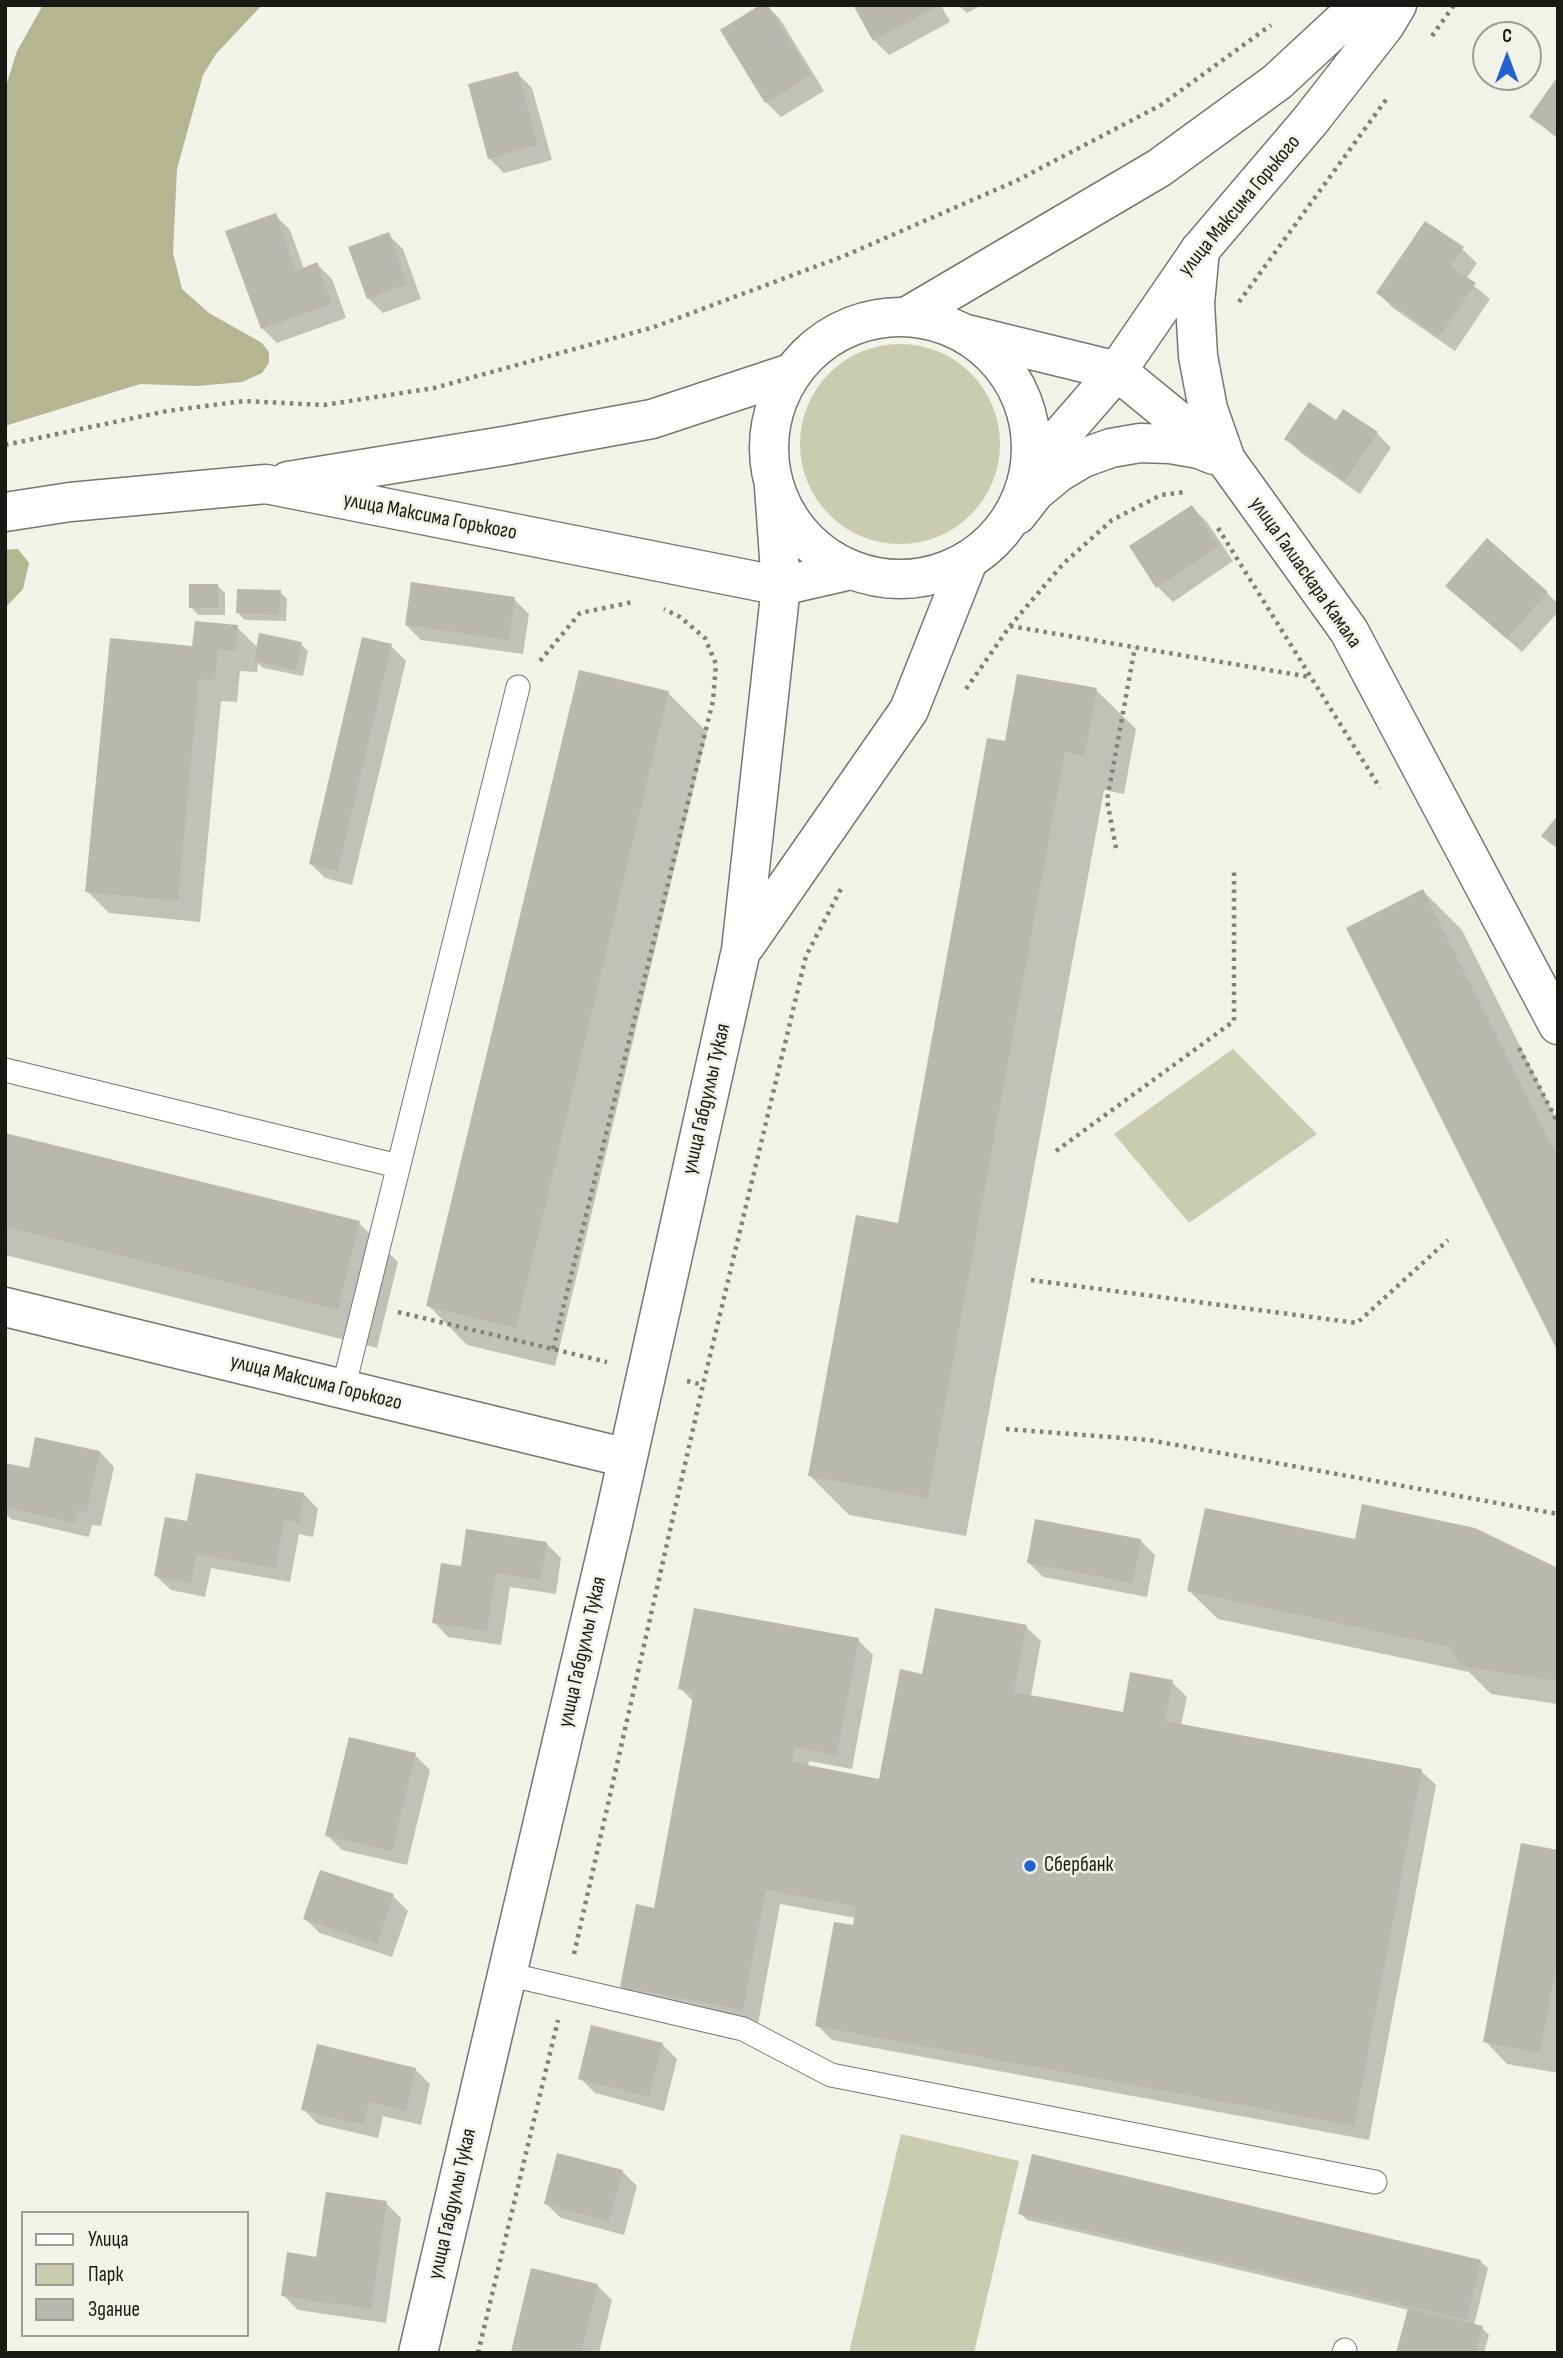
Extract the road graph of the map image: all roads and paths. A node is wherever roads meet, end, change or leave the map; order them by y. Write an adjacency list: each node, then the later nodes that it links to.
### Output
1 (1360, 5): 9 (main road, улица Максима Горького)
2 (1397, 5): 7 (main road, улица Максима Горького)
3 (1454, 5): 5 (path)
4 (1276, 22): 13 (path)
5 (1430, 38)
6 (1390, 93): 8 (path)
7 (1200, 250): 11 (main road, улица Максима Горького); 14 (main road)
8 (1235, 309)
9 (906, 317): 10 (main road, улица Максима Горького); 12 (main road, улица Максима Горького)
10 (966, 334): 11 (main road, улица Галиаскара Камала); 15 (main road, улица Максима Горького)
11 (1117, 371): 14 (main road, улица Галиаскара Камала); 15 (main road, улица Максима Горького)
12 (791, 373): 16 (main road); 17 (main road, улица Максима Горького)
13 (5, 445)
14 (1231, 467): 19 (main road); 26 (path); 36 (main road, улица Галиаскара Камала)
15 (1030, 471): 19 (main road, улица Максима Горького)
16 (266, 484): 18 (main road, улица Максима Горького); 23 (main road, улица Максима Горького)
17 (774, 487): 22 (main road, улица Максима Горького); 23 (main road, улица Габдуллы Тукая)
18 (5, 512)
19 (1017, 515): 21 (main road, улица Максима Горького)
20 (1217, 526): 28 (path)
21 (968, 561): 22 (main road, улица Максима Горького); 35 (main road, улица Габдуллы Тукая)
22 (851, 570): 23 (main road, улица Максима Горького)
23 (781, 586): 35 (main road, улица Габдуллы Тукая)
24 (645, 600): 29 (path)
25 (657, 606): 46 (path)
26 (1010, 626): 27 (path); 30 (path)
27 (1135, 647): 28 (path); 32 (path)
28 (1310, 677): 31 (path)
29 (519, 687): 41 (lane)
30 (962, 695)
31 (1383, 792)
32 (1116, 848)
33 (1234, 870): 40 (path)
34 (844, 883): 48 (path)
35 (741, 950): 47 (main road, улица Габдуллы Тукая)
36 (1558, 1025)
37 (1513, 1036): 39 (path)
38 (5, 1070): 41 (lane)
39 (1558, 1123)
40 (1056, 1151)
41 (398, 1166): 44 (lane)
42 (1448, 1240): 43 (path)
43 (1031, 1280)
44 (364, 1304): 46 (path); 49 (lane)
45 (5, 1307): 49 (main road, улица Максима Горького)
46 (553, 1349): 47 (path)
47 (645, 1371): 48 (path); 51 (main road, улица Габдуллы Тукая)
48 (703, 1385): 54 (path)
49 (343, 1389): 51 (main road, улица Максима Горького)
50 (1006, 1429): 52 (path)
51 (627, 1458): 53 (main road, улица Габдуллы Тукая)
52 (1558, 1514)
53 (507, 1974): 54 (lane); 56 (main road, улица Габдуллы Тукая)
54 (566, 1987): 55 (lane); 57 (path)
55 (1375, 2182)
56 (418, 2353)
57 (478, 2353)

